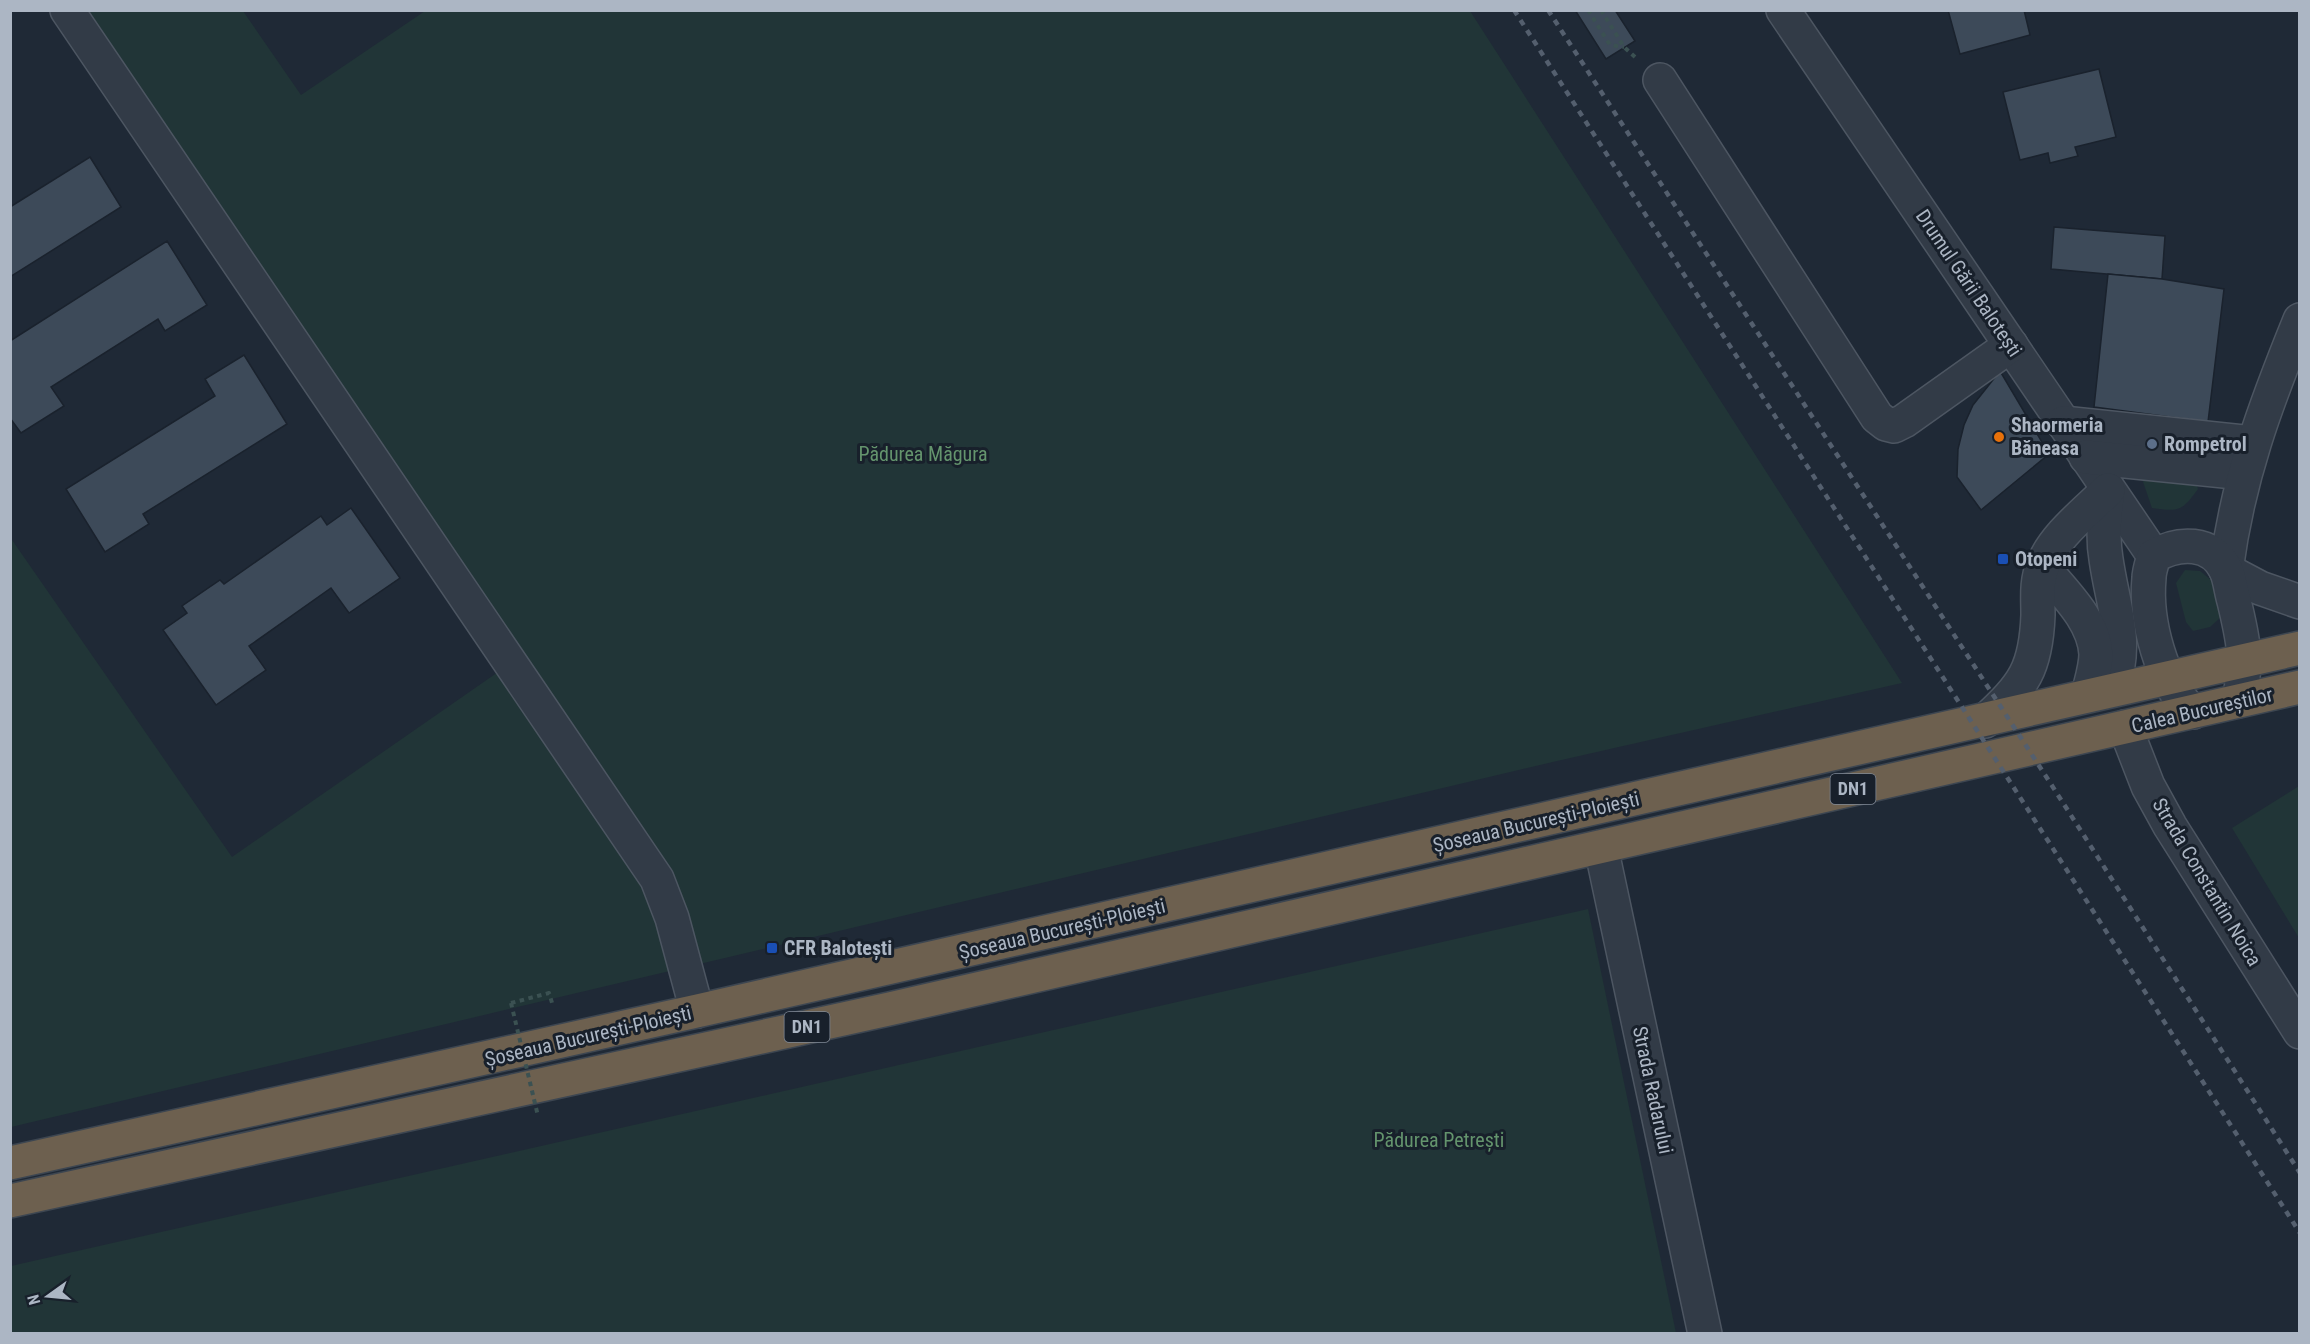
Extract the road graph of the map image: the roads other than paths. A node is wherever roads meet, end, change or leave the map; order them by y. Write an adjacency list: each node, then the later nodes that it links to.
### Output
1 (67, 10): 25 (street)
2 (1784, 10): 5 (street, Drumul Gării Balotești)
3 (1660, 80): 5 (street)
4 (2300, 320): 8 (street)
5 (2011, 345): 6 (street, Drumul Gării Balotești)
6 (2062, 423): 7 (street, Drumul Gării Balotești); 8 (street)
7 (2086, 457): 8 (street); 9 (street, Drumul Gării Balotești)
8 (2249, 458): 12 (street)
9 (2108, 490): 10 (street, Drumul Gării Balotești); 11 (street); 18 (street)
10 (2154, 556): 12 (street); 16 (street)
11 (2042, 566): 18 (street); 21 (street)
12 (2226, 570): 13 (street); 15 (street)
13 (2300, 602)
14 (2300, 648): 15 (highway, Calea Bucureștilor / DN1)
15 (2245, 660): 16 (highway, Calea Bucureștilor / DN1); 19 (street)
16 (2167, 677): 18 (highway, Calea Bucureștilor / DN1); 20 (street)
17 (2300, 687): 19 (highway, Calea Bucureștilor / DN1)
18 (2100, 693): 21 (highway, Șoseaua București-Ploiești / DN1)
19 (2238, 701): 20 (highway, Calea Bucureștilor / DN1)
20 (2193, 712): 22 (highway, Calea Bucureștilor / DN1)
21 (1985, 720): 23 (highway, Șoseaua București-Ploiești / DN1)
22 (2115, 730): 24 (highway, Șoseaua București-Ploiești / DN1); 26 (street, Strada Constantin Noica)
23 (1798, 763): 24 (highway); 25 (highway, Șoseaua București-Ploiești / DN1)
24 (1601, 847): 27 (highway, Șoseaua București-Ploiești / DN1); 30 (street, Strada Radarului)
25 (697, 1011): 27 (highway); 28 (highway, Șoseaua București-Ploiești / DN1)
26 (2300, 1032)
27 (706, 1049): 29 (highway, Șoseaua București-Ploiești / DN1)
28 (10, 1163)
29 (10, 1202)
30 (1706, 1334)

